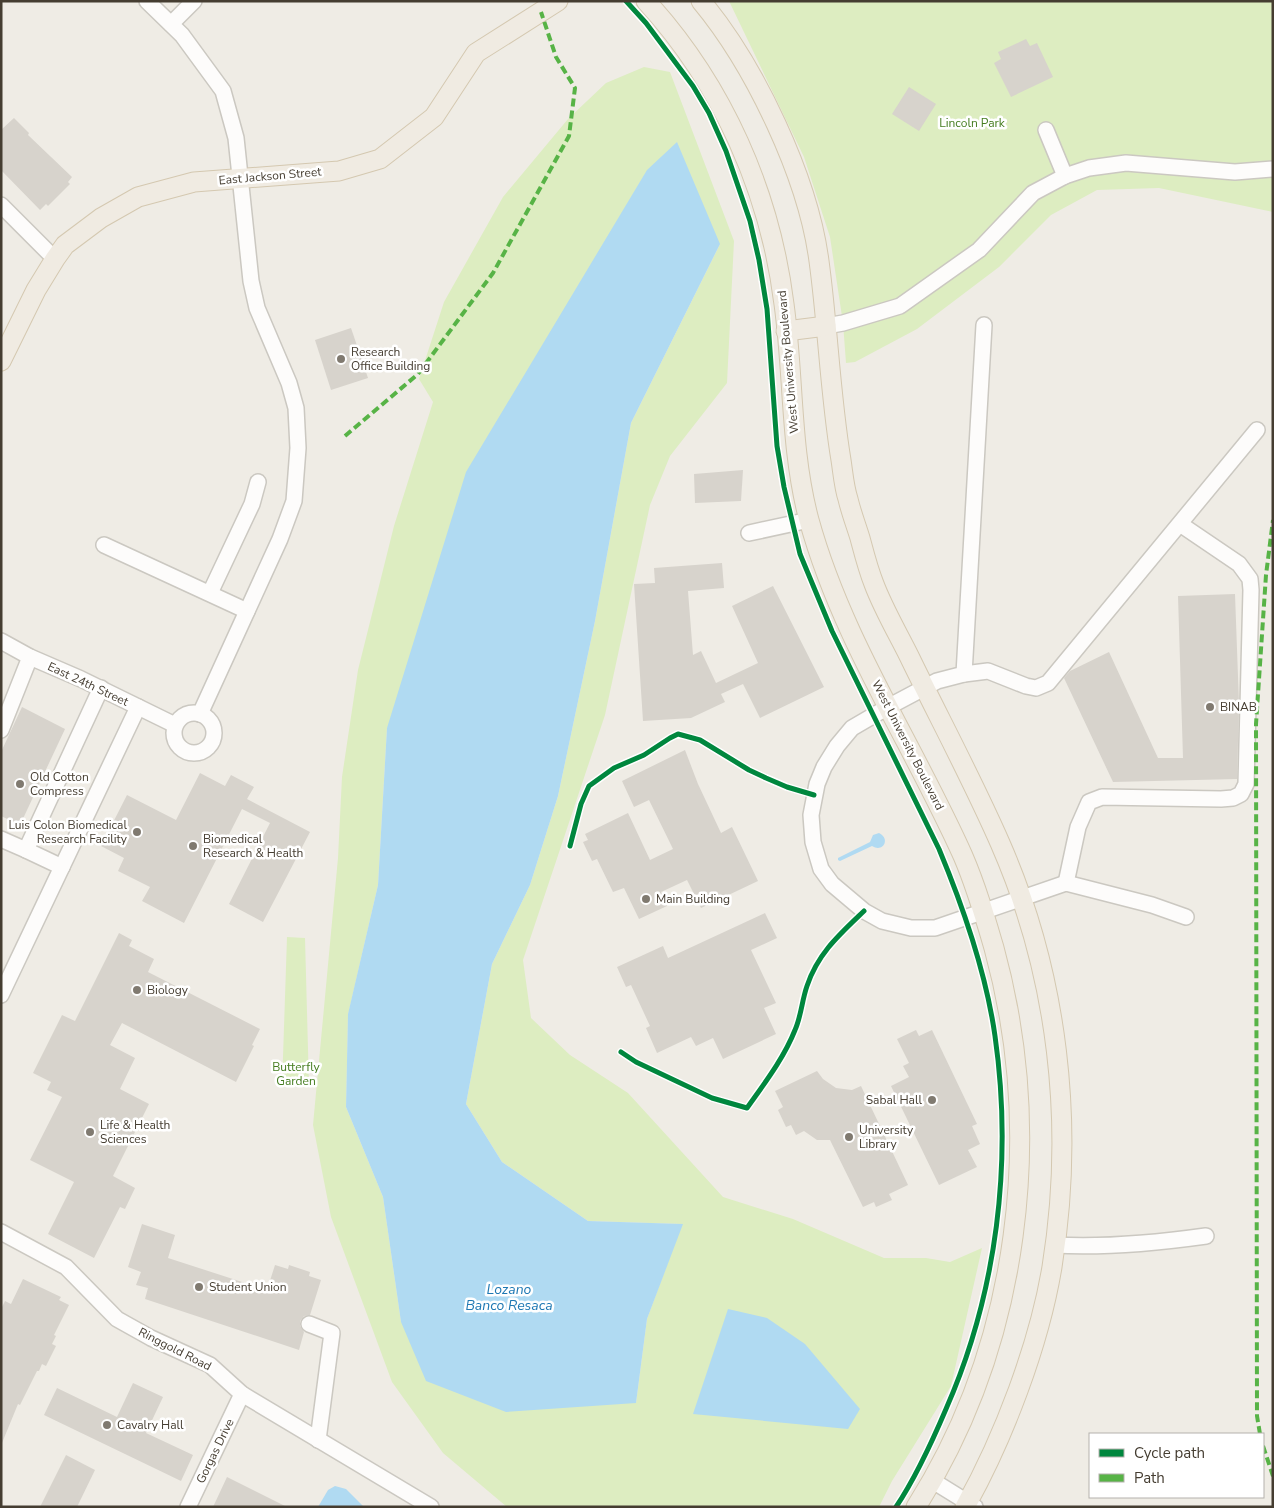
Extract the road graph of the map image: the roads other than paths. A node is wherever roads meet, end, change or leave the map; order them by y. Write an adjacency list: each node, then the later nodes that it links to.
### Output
1 (147, 1): 6 (street)
2 (194, 1): 6 (street)
3 (558, 1): 10 (main road, East Jackson Street)
4 (646, 1): 15 (main road, West University Boulevard)
5 (701, 1): 14 (main road)
6 (171, 24): 10 (street)
7 (1046, 130): 9 (street)
8 (1273, 170): 9 (street)
9 (1066, 176): 14 (street)
10 (239, 179): 12 (main road, East Jackson Street); 24 (street)
11 (1, 205): 12 (street)
12 (55, 259): 16 (main road, East Jackson Street)
13 (984, 325): 27 (street)
14 (826, 326): 15 (main road); 29 (main road)
15 (786, 331): 19 (main road, West University Boulevard)
16 (1, 360)
17 (1257, 430): 20 (street)
18 (258, 482): 23 (street)
19 (809, 520): 21 (street); 31 (main road, West University Boulevard)
20 (1180, 524): 27 (street); 38 (street)
21 (748, 533)
22 (104, 545): 23 (street)
23 (210, 593): 24 (street)
24 (247, 611): 32 (street)
25 (1, 641): 26 (street, East 24th Street)
26 (30, 658): 28 (street, East 24th Street); 34 (street)
27 (964, 674): 29 (street)
28 (101, 688): 30 (street, East 24th Street); 36 (street)
29 (924, 688): 31 (street); 39 (main road)
30 (138, 707): 33 (street, East 24th Street); 37 (street)
31 (888, 707): 40 (main road, West University Boulevard); 40 (street)
32 (200, 714): 33 (street); 33 (street)
33 (175, 725)
34 (1, 730)
35 (1, 839): 36 (street)
36 (26, 850): 37 (street)
37 (62, 867): 42 (street)
38 (1066, 883): 39 (street); 41 (street)
39 (1022, 899): 40 (street); 45 (main road)
40 (984, 911): 49 (main road, West University Boulevard)
41 (1186, 917)
42 (1, 995)
43 (1, 1232): 47 (street, Ringgold Road)
44 (1206, 1236): 45 (street)
45 (1054, 1246): 50 (main road)
46 (309, 1324): 48 (street)
47 (242, 1394): 48 (street, Ringgold Road); 51 (street, Gorgas Drive)
48 (318, 1440): 52 (street, Ringgold Road)
49 (932, 1481): 50 (street); 53 (main road, West University Boulevard)
50 (969, 1506)
51 (188, 1507)
52 (431, 1507)
53 (916, 1507)

